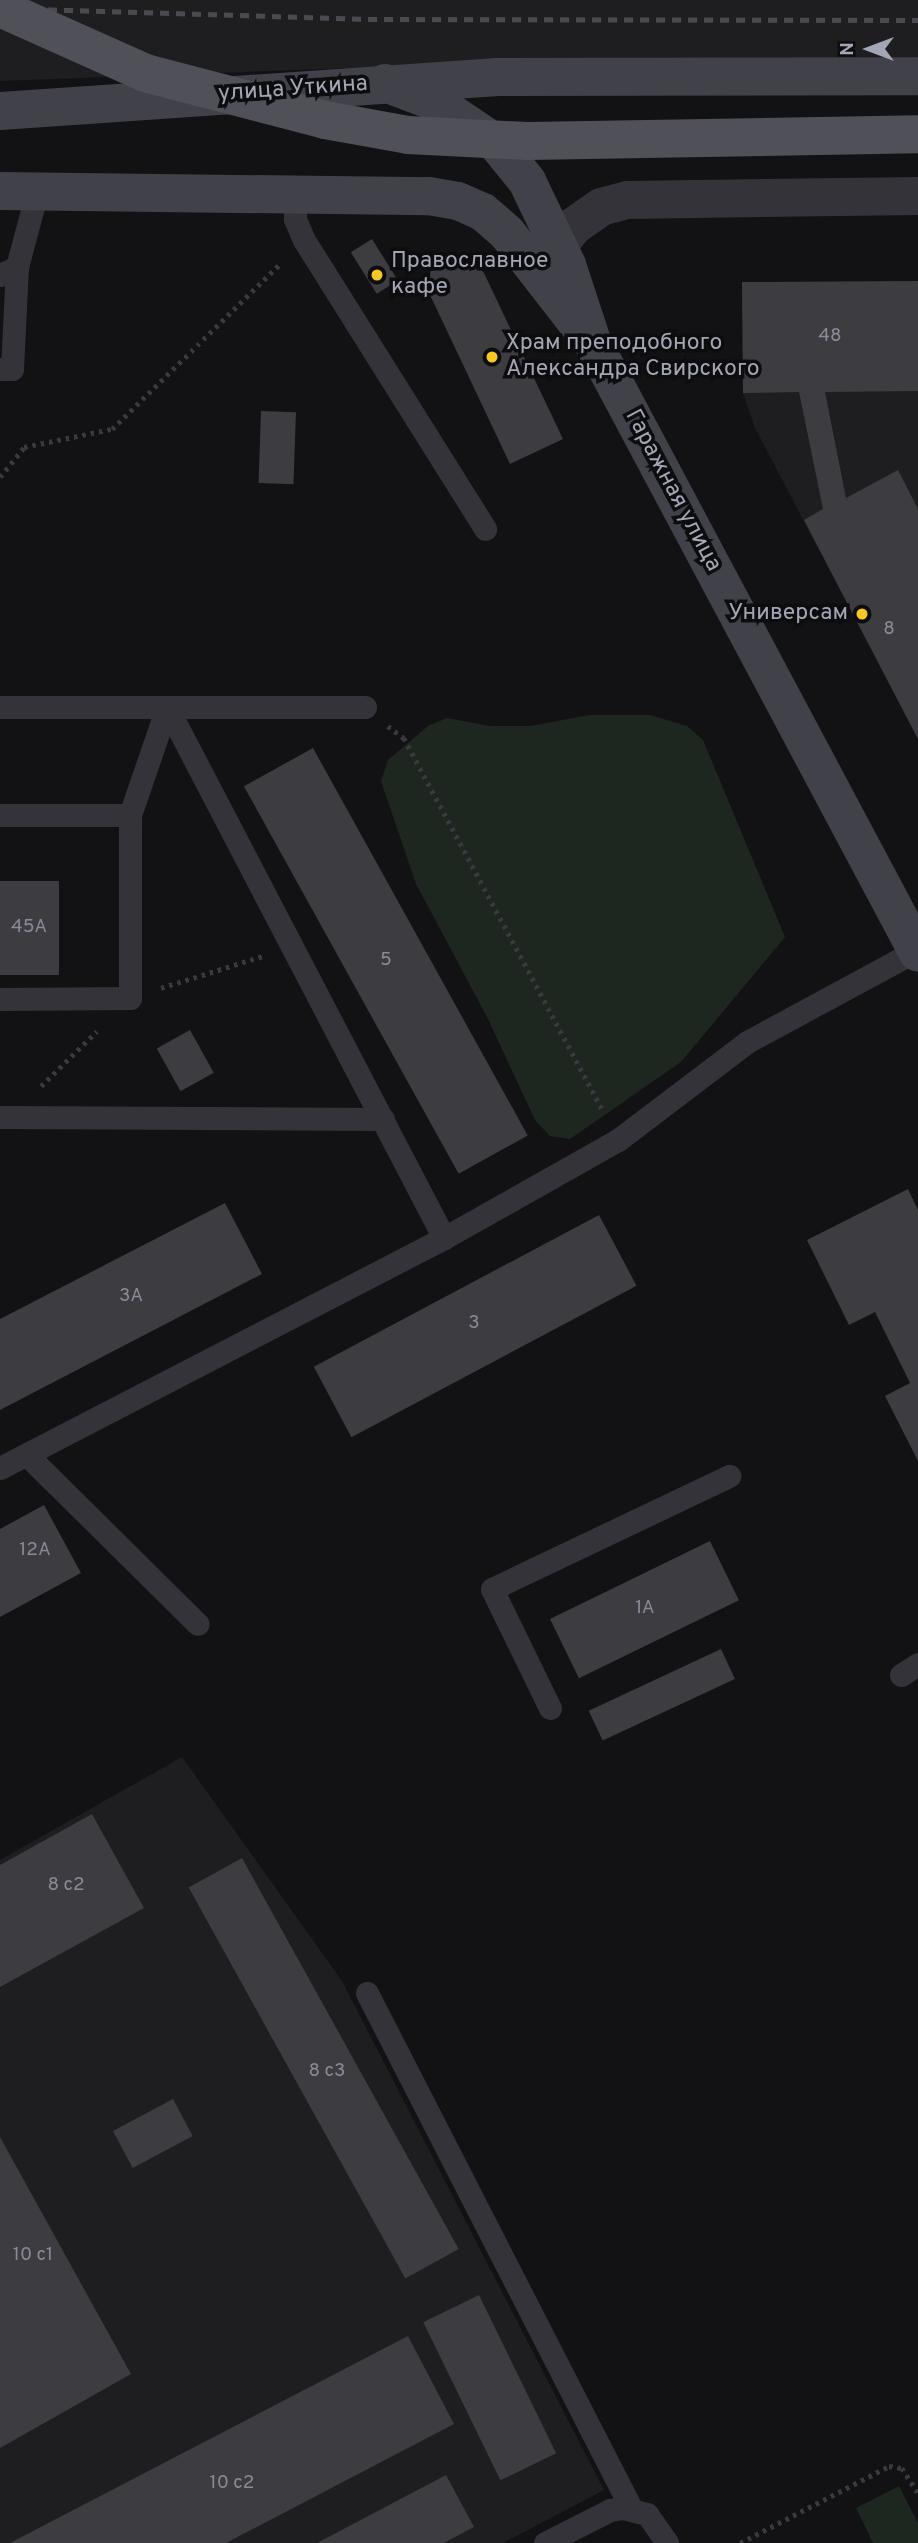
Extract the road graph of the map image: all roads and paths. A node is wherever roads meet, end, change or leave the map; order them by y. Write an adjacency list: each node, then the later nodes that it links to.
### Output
1 (0, 8): 5 (main road, bridge)
2 (918, 76): 3 (street)
3 (385, 83): 4 (street, улица Уткина); 11 (street, улица Уткина)
4 (0, 111)
5 (918, 134)
6 (0, 191): 7 (street)
7 (37, 191): 8 (street); 12 (lane)
8 (295, 194): 10 (lane); 13 (street)
9 (918, 196): 11 (street)
10 (304, 240): 15 (path); 16 (lane)
11 (559, 245): 13 (street, Гаражная улица)
12 (8, 271): 14 (lane)
13 (592, 341): 22 (street, Гаражная улица)
14 (2, 364)
15 (0, 477)
16 (485, 529)
17 (0, 707): 18 (lane)
18 (167, 708): 19 (lane); 21 (lane); 25 (lane)
19 (365, 708): 26 (path)
20 (0, 815): 21 (lane)
21 (130, 815): 23 (lane)
22 (917, 952): 26 (lane)
23 (0, 999)
24 (0, 1117): 25 (lane)
25 (383, 1119): 27 (lane)
26 (618, 1140): 27 (lane)
27 (444, 1238): 28 (lane)
28 (27, 1454): 29 (lane); 31 (lane)
29 (0, 1468)
30 (729, 1476): 32 (lane)
31 (198, 1624)
32 (550, 1708)
33 (367, 1993): 35 (lane)
34 (918, 2493): 38 (path)
35 (631, 2508): 36 (lane); 37 (lane)
36 (545, 2543)
37 (667, 2543)
38 (740, 2543)

